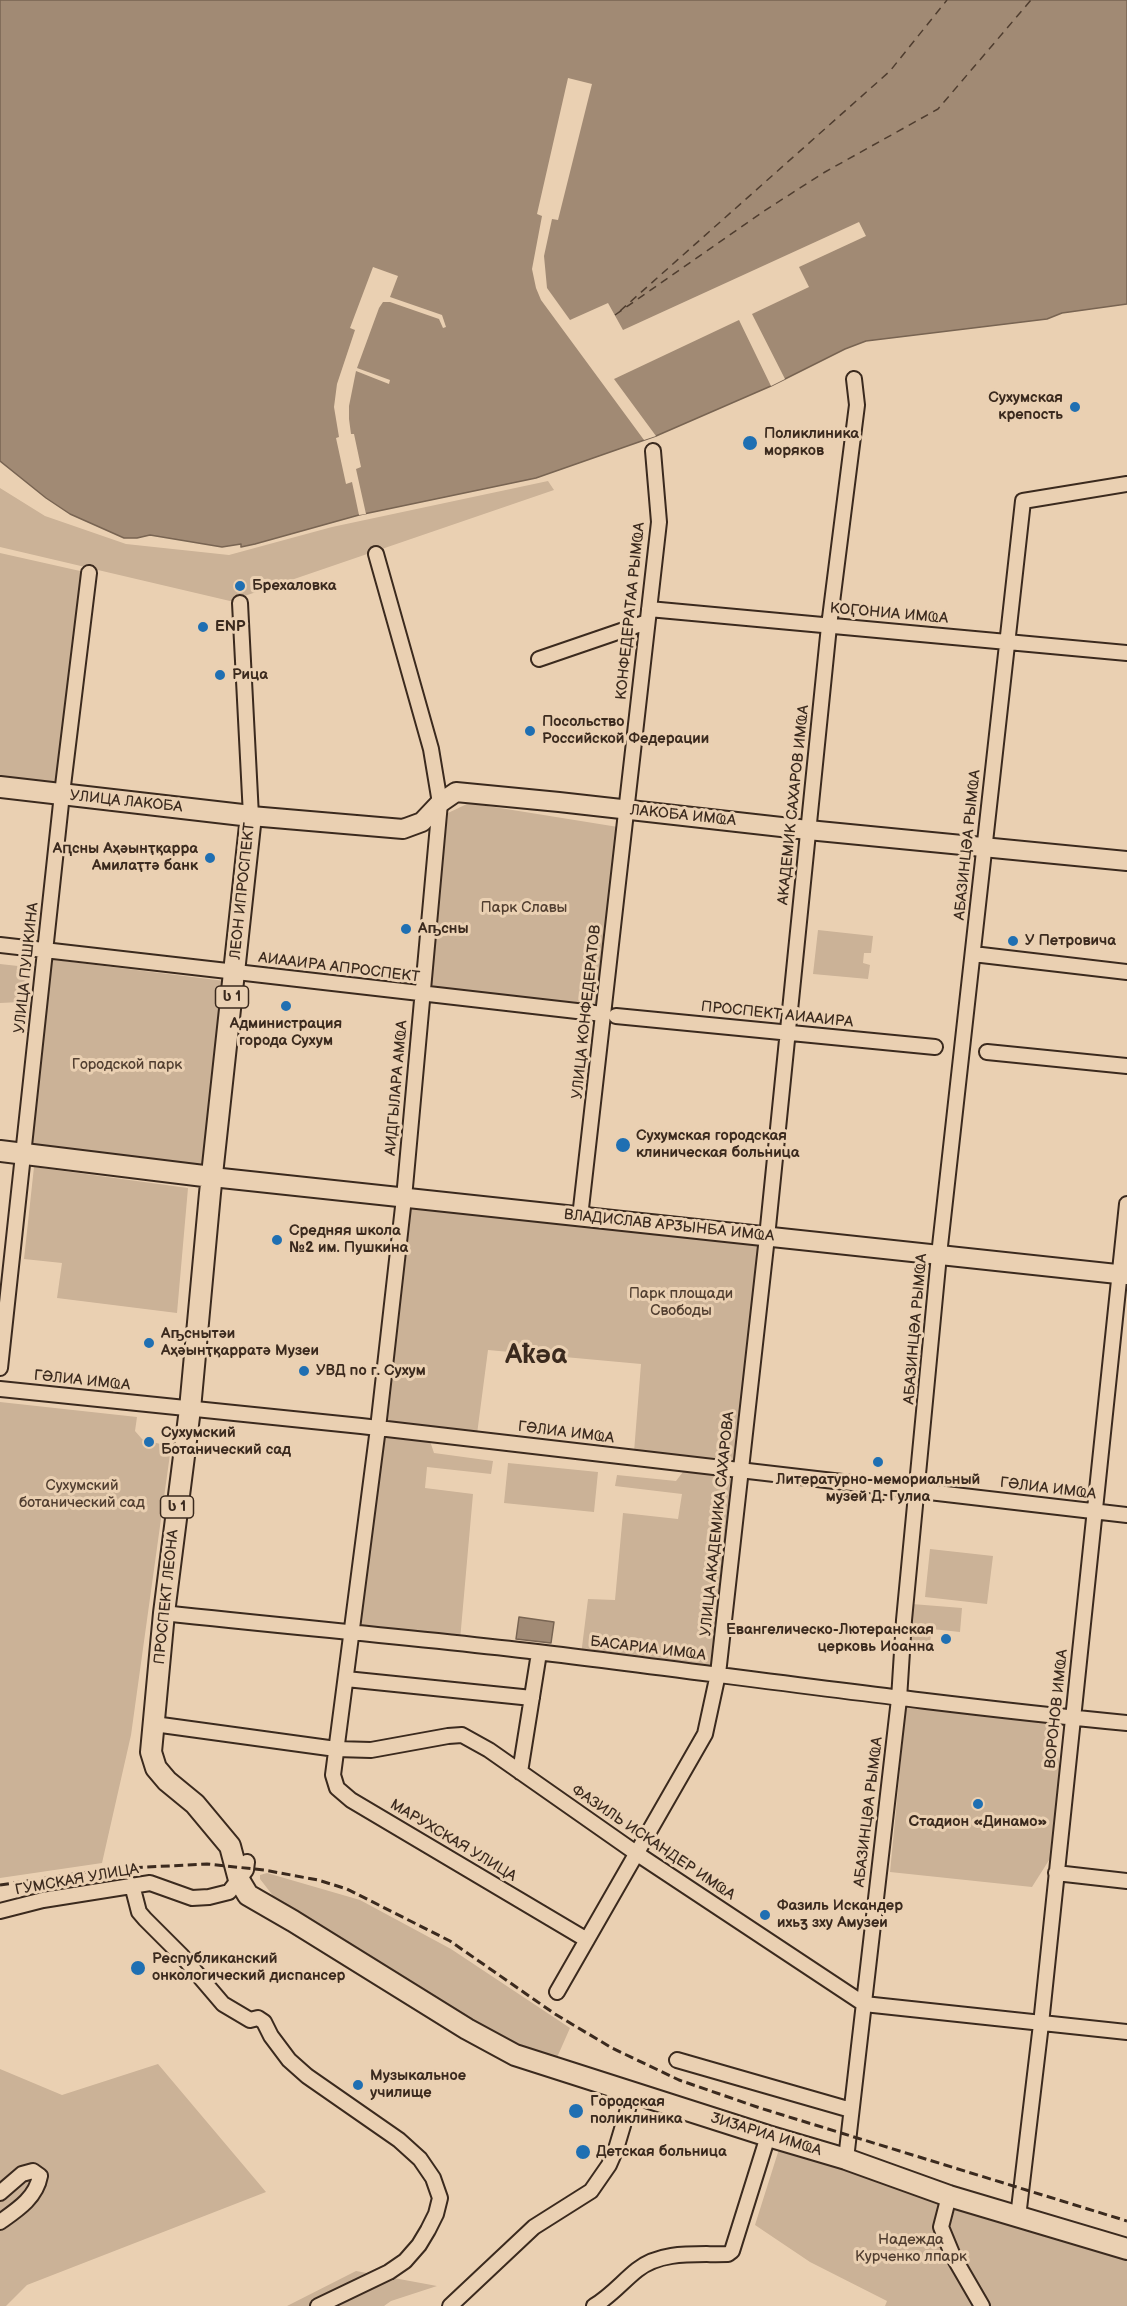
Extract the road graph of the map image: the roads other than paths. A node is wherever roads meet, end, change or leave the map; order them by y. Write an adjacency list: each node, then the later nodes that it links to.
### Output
1 (854, 379): 8 (street, АКАДЕМИК САХАРОВ ИМҨА)
2 (653, 451): 7 (street, КОНФЕДЕРАТАА РЫМҨА)
3 (1127, 484): 9 (street, АБАЗИНЦӘА РЫМҨА)
4 (376, 554): 14 (street, АИДГЫЛАРА АМҨА)
5 (89, 573): 13 (street, УЛИЦА ПУШКИНА)
6 (240, 603): 16 (street, ЛЕОН ИПРОСПЕКТ)
7 (648, 615): 8 (street, КОӶОНИА ИМҨА); 11 (street); 15 (street, КОНФЕДЕРАТАА РЫМҨА)
8 (829, 626): 9 (street, КОӶОНИА ИМҨА); 17 (street, АКАДЕМИК САХАРОВ ИМҨА)
9 (1008, 640): 10 (street, КОӶОНИА ИМҨА); 18 (street, АБАЗИНЦӘА РЫМҨА)
10 (1127, 652)
11 (539, 659)
12 (0, 787): 13 (highway, УЛИЦА ЛАКОБА)
13 (62, 794): 16 (highway, УЛИЦА ЛАКОБА); 21 (street, УЛИЦА ПУШКИНА)
14 (440, 803): 15 (main road, ЛАКОБА ИМҨА); 16 (main road, ЛАКОБА ИМҨА); 25 (street, АИДГЫЛАРА АМҨА)
15 (626, 810): 17 (main road, ЛАКОБА ИМҨА); 26 (street, УЛИЦА КОНФЕДЕРАТОВ)
16 (251, 816): 23 (highway, ЛЕОН ИПРОСПЕКТ / ს 1)
17 (808, 830): 18 (main road, ЛАКОБА ИМҨА); 27 (street, АКАДЕМИК САХАРОВ ИМҨА)
18 (985, 847): 19 (main road, ЛАКОБА ИМҨА); 22 (street, АБАЗИНЦӘА РЫМҨА)
19 (1127, 861)
20 (0, 945): 21 (street, АИААИРА АПРОСПЕКТ)
21 (45, 951): 23 (street, АИААИРА АПРОСПЕКТ); 32 (street, УЛИЦА ПУШКИНА)
22 (973, 954): 24 (street); 38 (street, АБАЗИНЦӘА РЫМҨА)
23 (234, 972): 25 (street, АИААИРА АПРОСПЕКТ); 33 (highway, ЛЕОН ИПРОСПЕКТ / ს 1)
24 (1127, 972)
25 (422, 994): 26 (street, АИААИРА АПРОСПЕКТ); 34 (street, АИДГЫЛАРА АМҨА)
26 (610, 1015): 27 (street, ПРОСПЕКТ АИААИРА); 36 (street, УЛИЦА КОНФЕДЕРАТОВ)
27 (788, 1033): 28 (street, ПРОСПЕКТ АИААИРА); 37 (street, АКАДЕМИК САХАРОВ ИМҨА)
28 (935, 1047)
29 (987, 1052): 30 (street)
30 (1127, 1066)
31 (0, 1151): 32 (highway)
32 (23, 1154): 33 (highway); 40 (street, УЛИЦА ПУШКИНА)
33 (212, 1177): 34 (main road, ВЛАДИСЛАВ АРӠЫНБА ИМҨА); 42 (highway, ПРОСПЕКТ ЛЕОНА / ს 1)
34 (404, 1198): 36 (main road, ВЛАДИСЛАВ АРӠЫНБА ИМҨА); 43 (street, АИДГЫЛАРА АМҨА)
35 (1127, 1204): 39 (street, ВОРОНОВ ИМҨА)
36 (580, 1216): 37 (main road, ВЛАДИСЛАВ АРӠЫНБА ИМҨА)
37 (767, 1236): 38 (main road, ВЛАДИСЛАВ АРӠЫНБА ИМҨА); 44 (street, УЛИЦА АКАДЕМИКА САХАРОВА)
38 (939, 1255): 39 (main road, ВЛАДИСЛАВ АРӠЫНБА ИМҨА); 45 (street, АБАЗИНЦӘА РЫМҨА)
39 (1123, 1275): 46 (street, ВОРОНОВ ИМҨА)
40 (0, 1368)
41 (0, 1389): 42 (street, ГӘЛИА ИМҨА)
42 (190, 1409): 43 (street, ГӘЛИА ИМҨА); 48 (highway, ПРОСПЕКТ ЛЕОНА / ს 1)
43 (378, 1428): 44 (street, ГӘЛИА ИМҨА); 49 (street, АИДГЫЛАРА АМҨА)
44 (741, 1470): 45 (street, ГӘЛИА ИМҨА); 51 (street, УЛИЦА АКАДЕМИКА САХАРОВА)
45 (918, 1491): 46 (street, ГӘЛИА ИМҨА); 54 (street, АБАЗИНЦӘА РЫМҨА)
46 (1094, 1511): 47 (street, ГӘЛИА ИМҨА); 55 (street, ВОРОНОВ ИМҨА)
47 (1127, 1515)
48 (164, 1613): 49 (street, БАСАРИА ИМҨА); 57 (highway, ПРОСПЕКТ ЛЕОНА / ს 1)
49 (352, 1632): 50 (street, БАСАРИА ИМҨА); 52 (street, АИДГЫЛАРА АМҨА)
50 (539, 1653): 51 (street, БАСАРИА ИМҨА); 53 (street)
51 (718, 1674): 54 (street, БАСАРИА ИМҨА); 60 (street, УЛИЦА АКАДЕМИКА САХАРОВА)
52 (346, 1679): 53 (street); 58 (street, МАРУХСКАЯ УЛИЦА)
53 (532, 1698): 59 (street)
54 (899, 1699): 55 (street, БАСАРИА ИМҨА); 69 (street, АБАЗИНЦӘА РЫМҨА)
55 (1073, 1718): 56 (street, БАСАРИА ИМҨА); 61 (street, ВОРОНОВ ИМҨА)
56 (1127, 1723)
57 (154, 1724): 58 (street, ФАЗИЛЬ ИСКАНДЕР ИМҨА); 63 (highway, ПРОСПЕКТ ЛЕОНА / ს 1)
58 (336, 1749): 59 (street, ФАЗИЛЬ ИСКАНДЕР ИМҨА); 67 (street, МАРУХСКАЯ УЛИЦА)
59 (520, 1772): 60 (street, ФАЗИЛЬ ИСКАНДЕР ИМҨА)
60 (636, 1853): 67 (street, УЛИЦА АКАДЕМИКА САХАРОВА); 69 (street, ФАЗИЛЬ ИСКАНДЕР ИМҨА)
61 (1056, 1874): 62 (street); 70 (street, ВОРОНОВ ИМҨА)
62 (1127, 1881)
63 (240, 1882): 64 (street, ГУМСКАЯ УЛИЦА); 66 (highway, ს 1); 66 (highway, ს 1)
64 (132, 1886): 65 (street, ГУМСКАЯ УЛИЦА); 82 (street)
65 (0, 1911)
66 (294, 1921): 73 (highway, ӠИӠАРИА ИМҨА / ს 1)
67 (587, 1940): 68 (street, УЛИЦА АКАДЕМИКА САХАРОВА)
68 (558, 1992)
69 (864, 2004): 70 (street, ФАЗИЛЬ ИСКАНДЕР ИМҨА); 74 (street, АБАЗИНЦӘА РЫМҨА)
70 (1041, 2024): 71 (street, ФАЗИЛЬ ИСКАНДЕР ИМҨА); 79 (street, ВОРОНОВ ИМҨА)
71 (1127, 2032)
72 (677, 2060): 74 (street)
73 (633, 2092): 75 (highway, ӠИӠАРИА ИМҨА / ს 1); 83 (street)
74 (851, 2110): 76 (street, АБАЗИНЦӘА РЫМҨА)
75 (768, 2136): 76 (highway, ӠИӠАРИА ИМҨА / ს 1); 84 (street)
76 (846, 2159): 78 (highway, ӠИӠАРИА ИМҨА / ს 1)
77 (0, 2193): 80 (street)
78 (949, 2196): 79 (highway, ӠИӠАРИА ИМҨА / ს 1); 85 (street)
79 (1018, 2217): 81 (highway, ӠИӠАРИА ИМҨА / ს 1)
80 (0, 2222)
81 (1127, 2249)
82 (318, 2306)
83 (450, 2306)
84 (594, 2306)
85 (982, 2306)

